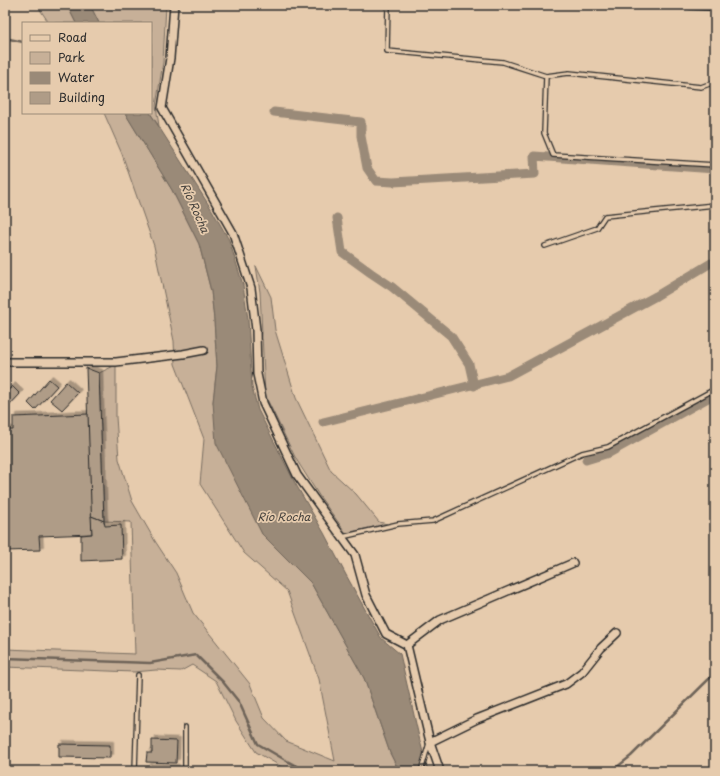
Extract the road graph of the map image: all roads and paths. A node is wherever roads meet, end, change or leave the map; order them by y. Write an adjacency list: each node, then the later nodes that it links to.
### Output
1 (174, 5): 13 (street)
2 (388, 5): 5 (lane)
3 (691, 5): 4 (street)
4 (715, 6)
5 (546, 76): 6 (lane); 7 (lane)
6 (715, 82)
7 (715, 165)
8 (715, 205): 9 (lane)
9 (545, 246)
10 (204, 350): 11 (street)
11 (5, 362)
12 (715, 389): 13 (lane)
13 (342, 537): 16 (street)
14 (573, 564): 16 (street)
15 (617, 633): 19 (street)
16 (407, 645): 19 (street)
17 (138, 675): 20 (lane)
18 (185, 727): 21 (lane)
19 (430, 742): 22 (lane); 23 (street)
20 (135, 771)
21 (185, 771)
22 (421, 771)
23 (440, 771)

